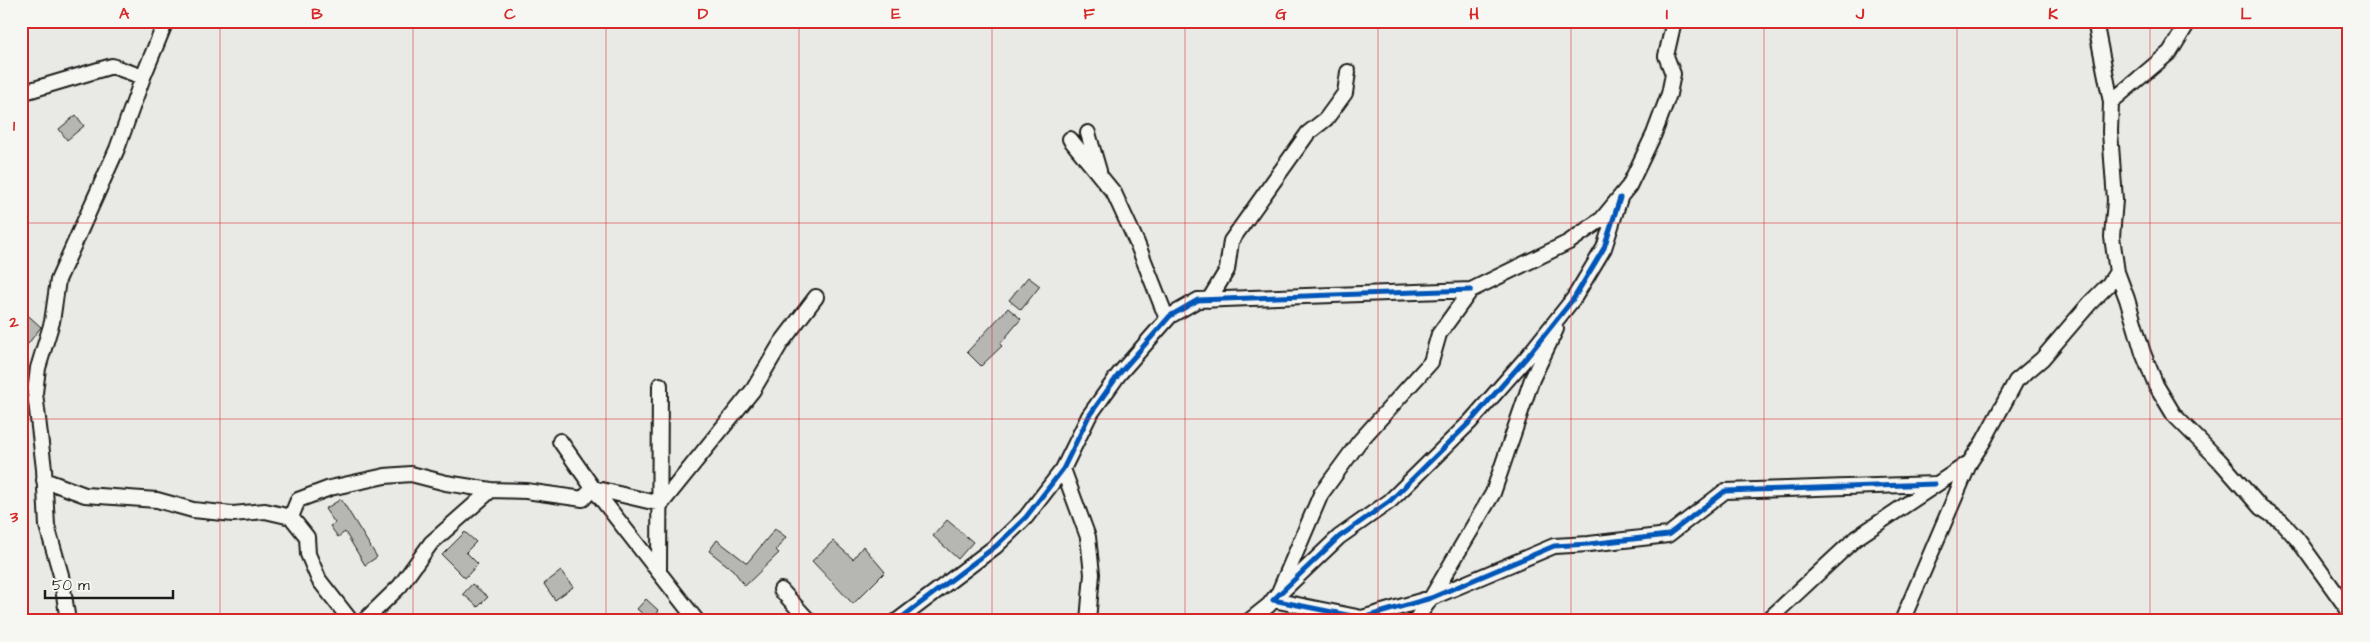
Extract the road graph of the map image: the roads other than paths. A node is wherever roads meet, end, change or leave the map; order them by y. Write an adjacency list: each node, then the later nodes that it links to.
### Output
1 (166, 21): 6 (street)
2 (1674, 21): 12 (street)
3 (2095, 21): 8 (street)
4 (2189, 21): 8 (street)
5 (1348, 72): 16 (street)
6 (143, 77): 7 (street); 23 (street)
7 (21, 93)
8 (2112, 102): 13 (street)
9 (1088, 133): 11 (street)
10 (1070, 139): 11 (street)
11 (1100, 177): 18 (street)
12 (1620, 198): 14 (street); 17 (street)
13 (2117, 272): 21 (street); 33 (street)
14 (1471, 290): 16 (street); 32 (street)
15 (816, 297): 27 (street)
16 (1209, 300): 18 (street)
17 (1567, 306): 31 (street); 32 (street)
18 (1167, 319): 22 (street)
19 (660, 385): 27 (street)
20 (560, 441): 25 (street)
21 (1970, 462): 24 (street); 44 (street)
22 (1063, 469): 39 (street); 40 (street)
23 (44, 480): 28 (street); 34 (street)
24 (1935, 484): 31 (street); 43 (street)
25 (593, 488): 26 (street); 27 (street); 29 (street)
26 (491, 490): 28 (street); 36 (street)
27 (661, 504): 29 (street)
28 (291, 518): 35 (street)
29 (659, 571): 37 (street)
30 (781, 590): 38 (street)
31 (1431, 598): 32 (street); 42 (street)
32 (1273, 600): 41 (street)
33 (2349, 611)
34 (68, 621)
35 (351, 621)
36 (364, 621)
37 (697, 621)
38 (809, 621)
39 (897, 621)
40 (1088, 621)
41 (1249, 621)
42 (1415, 621)
43 (1767, 621)
44 (1902, 621)

